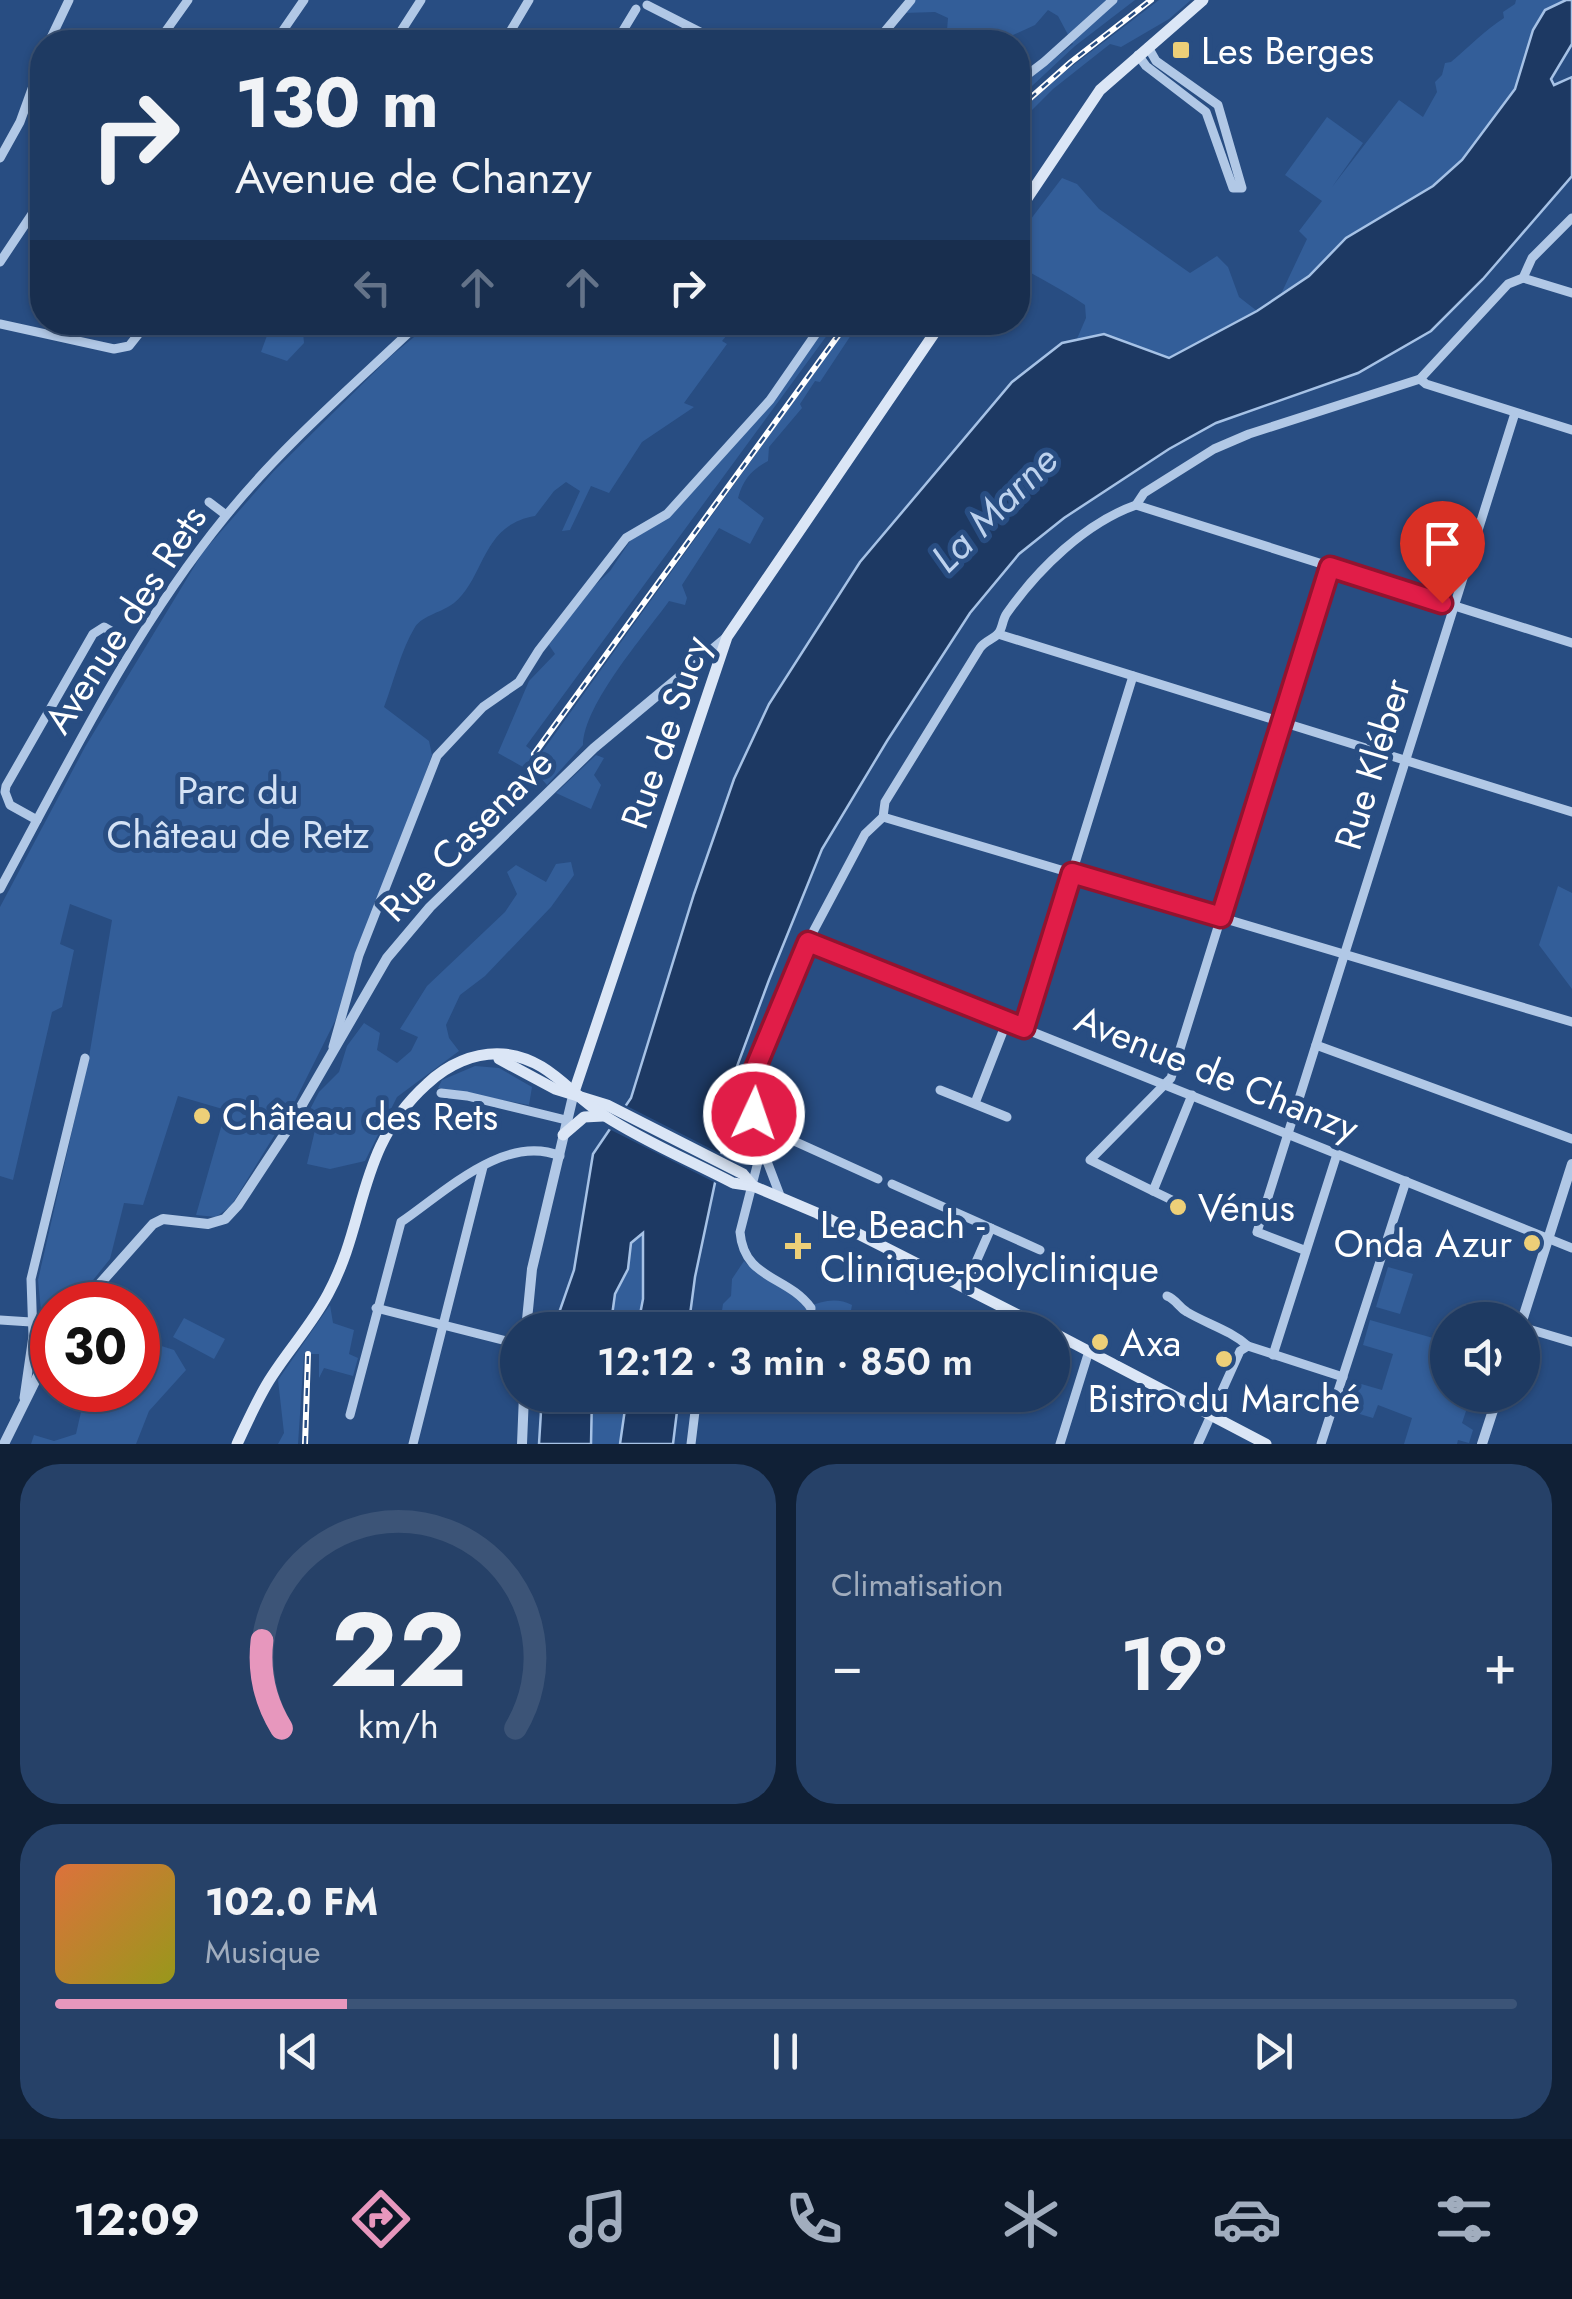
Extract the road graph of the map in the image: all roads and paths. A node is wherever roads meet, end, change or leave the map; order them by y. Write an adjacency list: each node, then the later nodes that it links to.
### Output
1 (70, 0): 11 (street)
2 (188, 0): 12 (street)
3 (304, 0): 13 (street)
4 (421, 0): 14 (street)
5 (528, 0): 15 (street)
6 (911, 0): 18 (street)
7 (1112, 0): 20 (street)
8 (1203, 0): 19 (main road)
9 (648, 2): 10 (street); 17 (street)
10 (633, 4): 16 (street)
11 (55, 30)
12 (167, 30)
13 (283, 30)
14 (402, 30)
15 (511, 30)
16 (621, 30)
17 (697, 30)
18 (886, 30)
19 (1143, 51): 19 (street); 23 (main road)
20 (1030, 73)
21 (30, 94): 22 (street)
22 (0, 158)
23 (1030, 194)
24 (30, 216): 26 (street)
25 (1572, 218): 27 (street)
26 (0, 262)
27 (1524, 278): 28 (street); 36 (street)
28 (1572, 293)
29 (0, 324): 30 (street)
30 (30, 331)
31 (50, 335): 32 (street)
32 (138, 335)
33 (406, 335): 41 (street, Avenue des Rets)
34 (815, 335): 63 (street)
35 (933, 335): 46 (main road, Rue de Sucy)
36 (1420, 379): 37 (street); 40 (street)
37 (1515, 413): 38 (street); 43 (street, Rue Kléber)
38 (1572, 430)
39 (210, 502): 41 (street)
40 (1136, 505): 42 (street); 44 (street)
41 (226, 515): 53 (street, Avenue des Rets)
42 (1330, 567): 43 (street); 49 (street)
43 (1453, 606): 47 (street); 50 (street, Rue Kléber)
44 (998, 634): 48 (street); 52 (street)
45 (118, 635): 53 (street)
46 (727, 638): 63 (street, Rue Casenave); 67 (main road, Rue de Sucy)
47 (1572, 642)
48 (1133, 676): 49 (street); 54 (street)
49 (1282, 722): 50 (street); 56 (street)
50 (1404, 760): 51 (street); 58 (street, Rue Kléber)
51 (1572, 812)
52 (882, 816): 54 (street); 57 (street)
53 (36, 820): 55 (street, Avenue des Rets)
54 (1072, 873): 56 (street); 61 (street)
55 (0, 889)
56 (1221, 917): 58 (street); 65 (street)
57 (808, 942): 59 (street, Avenue de Chanzy); 74 (street)
58 (1345, 955): 60 (street); 62 (street, Rue Kléber)
59 (1007, 1021): 61 (street, Avenue de Chanzy); 70 (street)
60 (1572, 1022)
61 (1024, 1028): 65 (street, Avenue de Chanzy)
62 (1316, 1045): 75 (street, Rue Kléber); 77 (street)
63 (334, 1051): 96 (street, Rue Casenave)
64 (85, 1058): 95 (street)
65 (1165, 1086): 69 (street, Avenue de Chanzy); 87 (street)
66 (940, 1090): 70 (street)
67 (574, 1092): 71 (main road); 73 (street); 124 (main road)
68 (441, 1094): 73 (street)
69 (1192, 1095): 75 (street, Avenue de Chanzy); 87 (street)
70 (975, 1103): 72 (street)
71 (605, 1110): 76 (main road); 86 (main road)
72 (1008, 1117)
73 (566, 1120): 76 (street)
74 (757, 1129): 78 (street); 83 (street)
75 (1289, 1134): 79 (street, Avenue de Chanzy); 94 (street, Rue Kléber)
76 (563, 1135): 80 (street)
77 (1572, 1139)
78 (762, 1148): 86 (street); 88 (street)
79 (1337, 1154): 84 (street, Avenue de Chanzy); 94 (street)
80 (560, 1156): 82 (street); 101 (street)
81 (1572, 1164): 91 (street)
82 (483, 1167): 100 (street); 106 (street)
83 (878, 1179)
84 (1406, 1181): 91 (street, Avenue de Chanzy); 115 (street)
85 (892, 1184): 90 (street)
86 (753, 1186): 88 (main road); 102 (street)
87 (1152, 1191): 89 (street)
88 (781, 1198): 97 (main road)
89 (1178, 1203)
90 (991, 1228): 93 (street); 97 (street)
91 (1548, 1238): 92 (street, Avenue de Chanzy); 99 (street)
92 (1572, 1248)
93 (1040, 1250)
94 (1304, 1250): 113 (street)
95 (30, 1282)
96 (102, 1282)
97 (965, 1287): 103 (main road)
98 (1167, 1296): 111 (street)
99 (1529, 1302)
100 (376, 1308): 106 (street); 122 (street)
101 (528, 1312)
102 (811, 1312)
103 (1013, 1312)
104 (0, 1320): 105 (street)
105 (30, 1322)
106 (444, 1324): 108 (street); 125 (street)
107 (1540, 1330): 110 (street)
108 (500, 1339)
109 (1070, 1341): 112 (main road)
110 (1572, 1342)
111 (1248, 1346): 113 (street); 121 (street)
112 (1089, 1351): 121 (main road); 128 (street)
113 (1273, 1354): 115 (street)
114 (30, 1356): 117 (street)
115 (1342, 1377): 131 (street)
116 (30, 1393): 117 (street)
117 (22, 1410): 123 (street)
118 (523, 1412): 126 (street)
119 (695, 1412): 127 (street)
120 (1492, 1412): 132 (street)
121 (1209, 1415): 129 (street); 130 (main road)
122 (350, 1416)
123 (4, 1444)
124 (237, 1444)
125 (414, 1444)
126 (522, 1444)
127 (691, 1444)
128 (1060, 1444)
129 (1198, 1444)
130 (1266, 1444)
131 (1322, 1444)
132 (1482, 1444)

